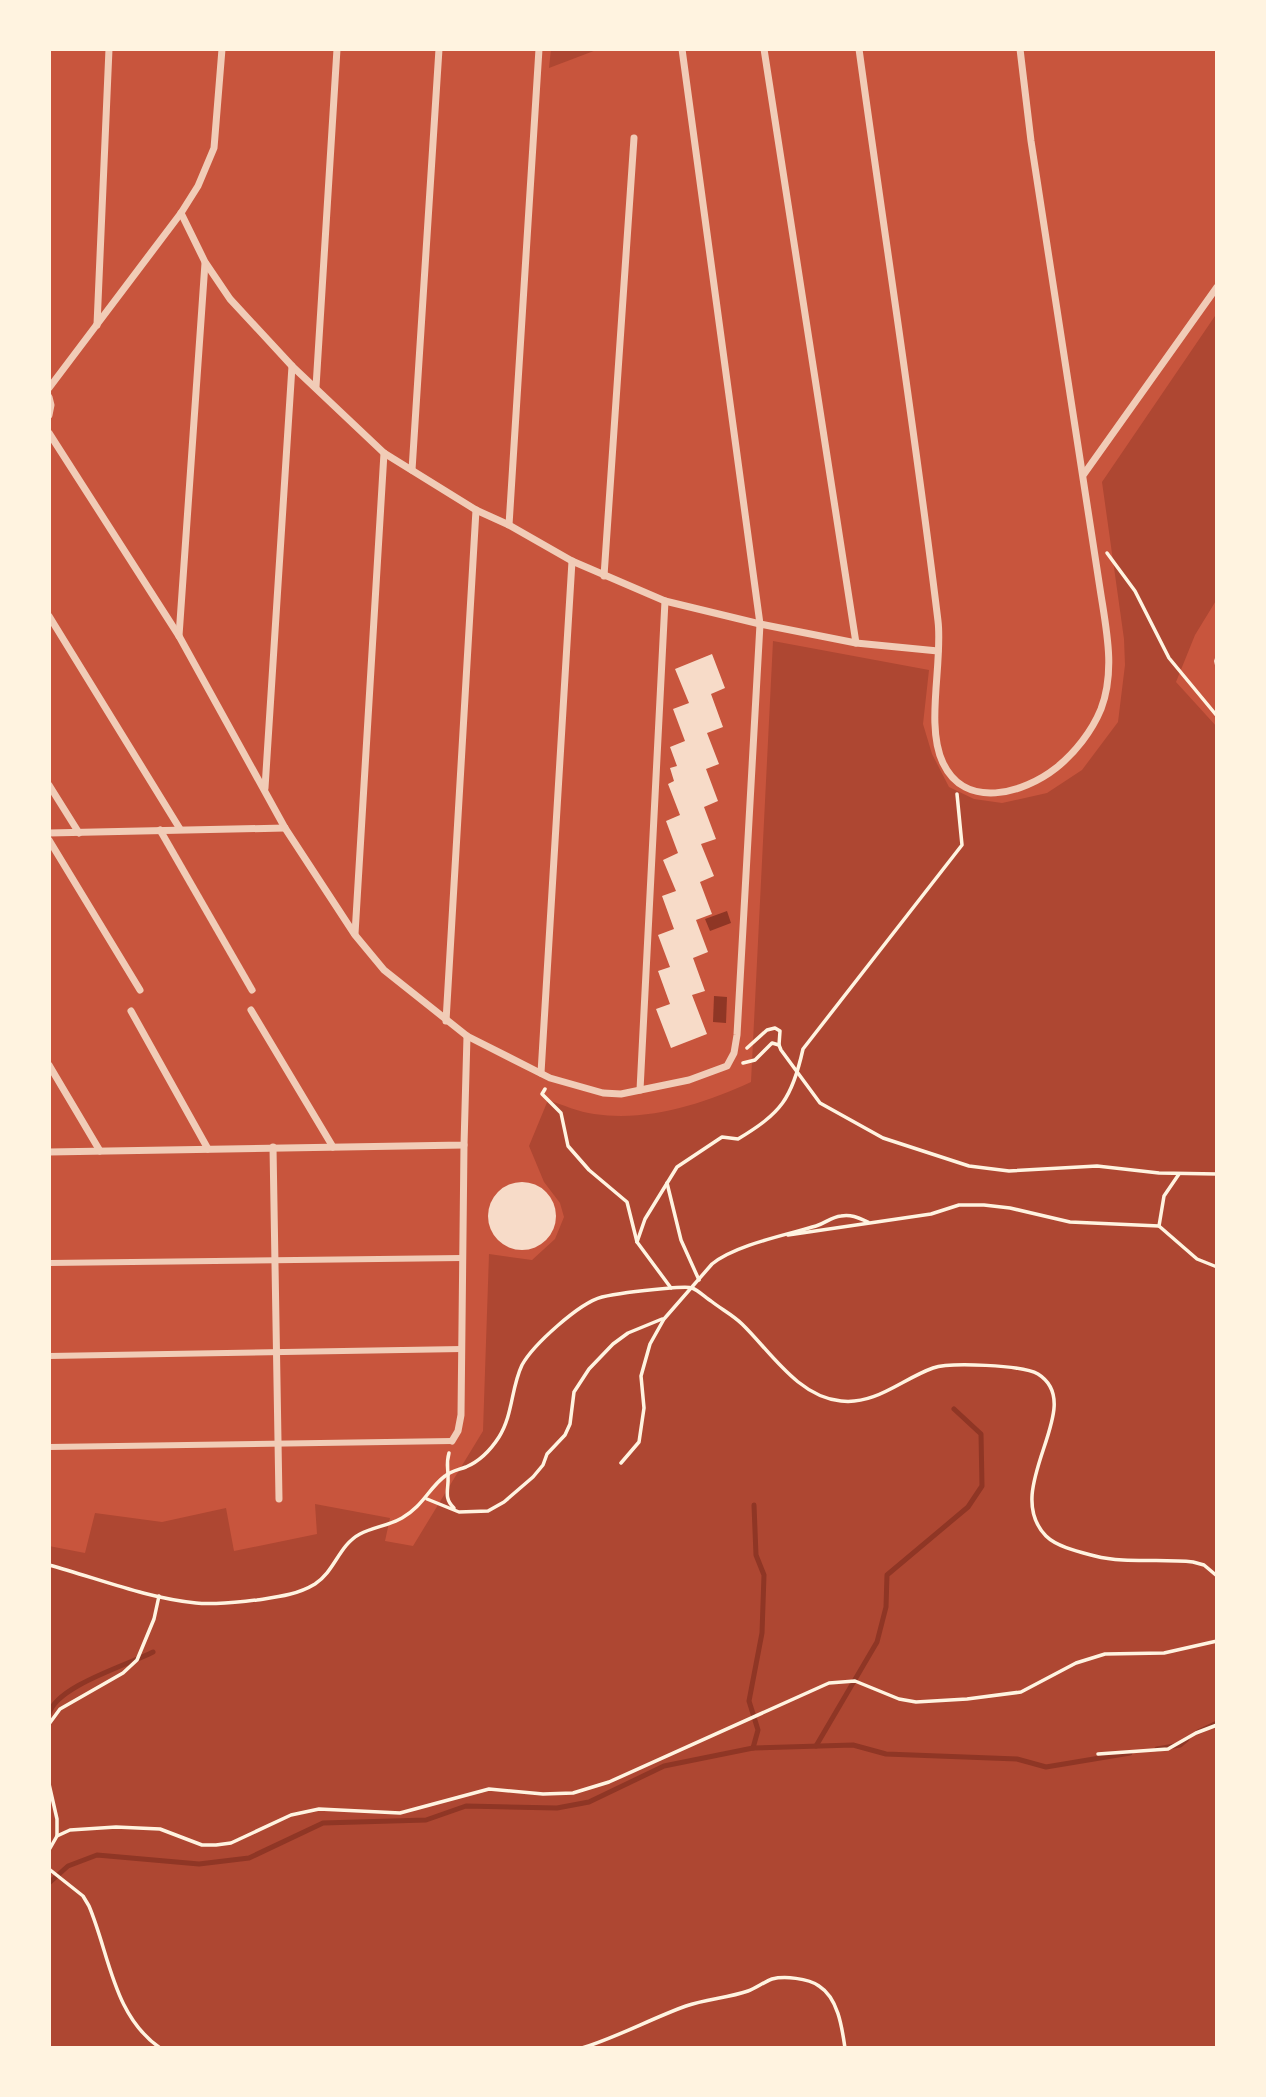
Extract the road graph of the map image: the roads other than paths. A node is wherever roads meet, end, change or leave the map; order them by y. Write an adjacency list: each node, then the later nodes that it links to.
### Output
1 (109, 49): 14 (street)
2 (222, 49): 11 (street)
3 (337, 49): 16 (street)
4 (439, 49): 22 (street)
5 (539, 49): 25 (street)
6 (682, 49): 30 (street)
7 (764, 49): 32 (street)
8 (859, 49): 33 (street)
9 (1020, 49): 23 (street)
10 (634, 138): 27 (street)
11 (181, 213): 12 (street); 14 (street)
12 (205, 262): 15 (street); 31 (street)
13 (1217, 287): 23 (street)
14 (97, 325): 17 (street)
15 (292, 366): 16 (street); 35 (street)
16 (316, 387): 21 (street)
17 (49, 388)
18 (49, 397): 19 (street)
19 (49, 415)
20 (49, 433): 31 (street)
21 (384, 453): 22 (street); 42 (street)
22 (412, 470): 24 (street)
23 (1083, 475): 33 (street)
24 (476, 510): 25 (street); 47 (street)
25 (509, 525): 26 (street)
26 (572, 561): 27 (street); 50 (street)
27 (604, 576): 28 (street)
28 (665, 601): 30 (street); 51 (street)
29 (49, 616): 37 (street)
30 (760, 624): 32 (street); 51 (street)
31 (179, 636): 35 (street)
32 (856, 643): 33 (street)
33 (938, 651)
34 (49, 785): 40 (street)
35 (265, 789): 36 (street)
36 (285, 828): 37 (street); 42 (street)
37 (180, 829): 38 (street)
38 (160, 830): 40 (street); 44 (street)
39 (49, 833): 40 (street)
40 (79, 833)
41 (49, 840): 43 (street)
42 (355, 935): 47 (street)
43 (140, 990)
44 (252, 990)
45 (251, 1010): 54 (street)
46 (131, 1011): 55 (street)
47 (446, 1021): 48 (street)
48 (467, 1036): 50 (street); 52 (street)
49 (49, 1065): 56 (street)
50 (541, 1073): 51 (street)
51 (640, 1090)
52 (464, 1145): 54 (street); 58 (street)
53 (273, 1147): 54 (street); 55 (street); 59 (street)
54 (333, 1147)
55 (208, 1149): 56 (street)
56 (100, 1151): 57 (street)
57 (49, 1152)
58 (462, 1258): 59 (street); 61 (street)
59 (275, 1260): 60 (street); 62 (street)
60 (49, 1263)
61 (462, 1349): 62 (street); 64 (street)
62 (276, 1354): 63 (street); 65 (street)
63 (49, 1356)
64 (452, 1441): 65 (street)
65 (278, 1444): 66 (street); 67 (street)
66 (49, 1447)
67 (279, 1499)

